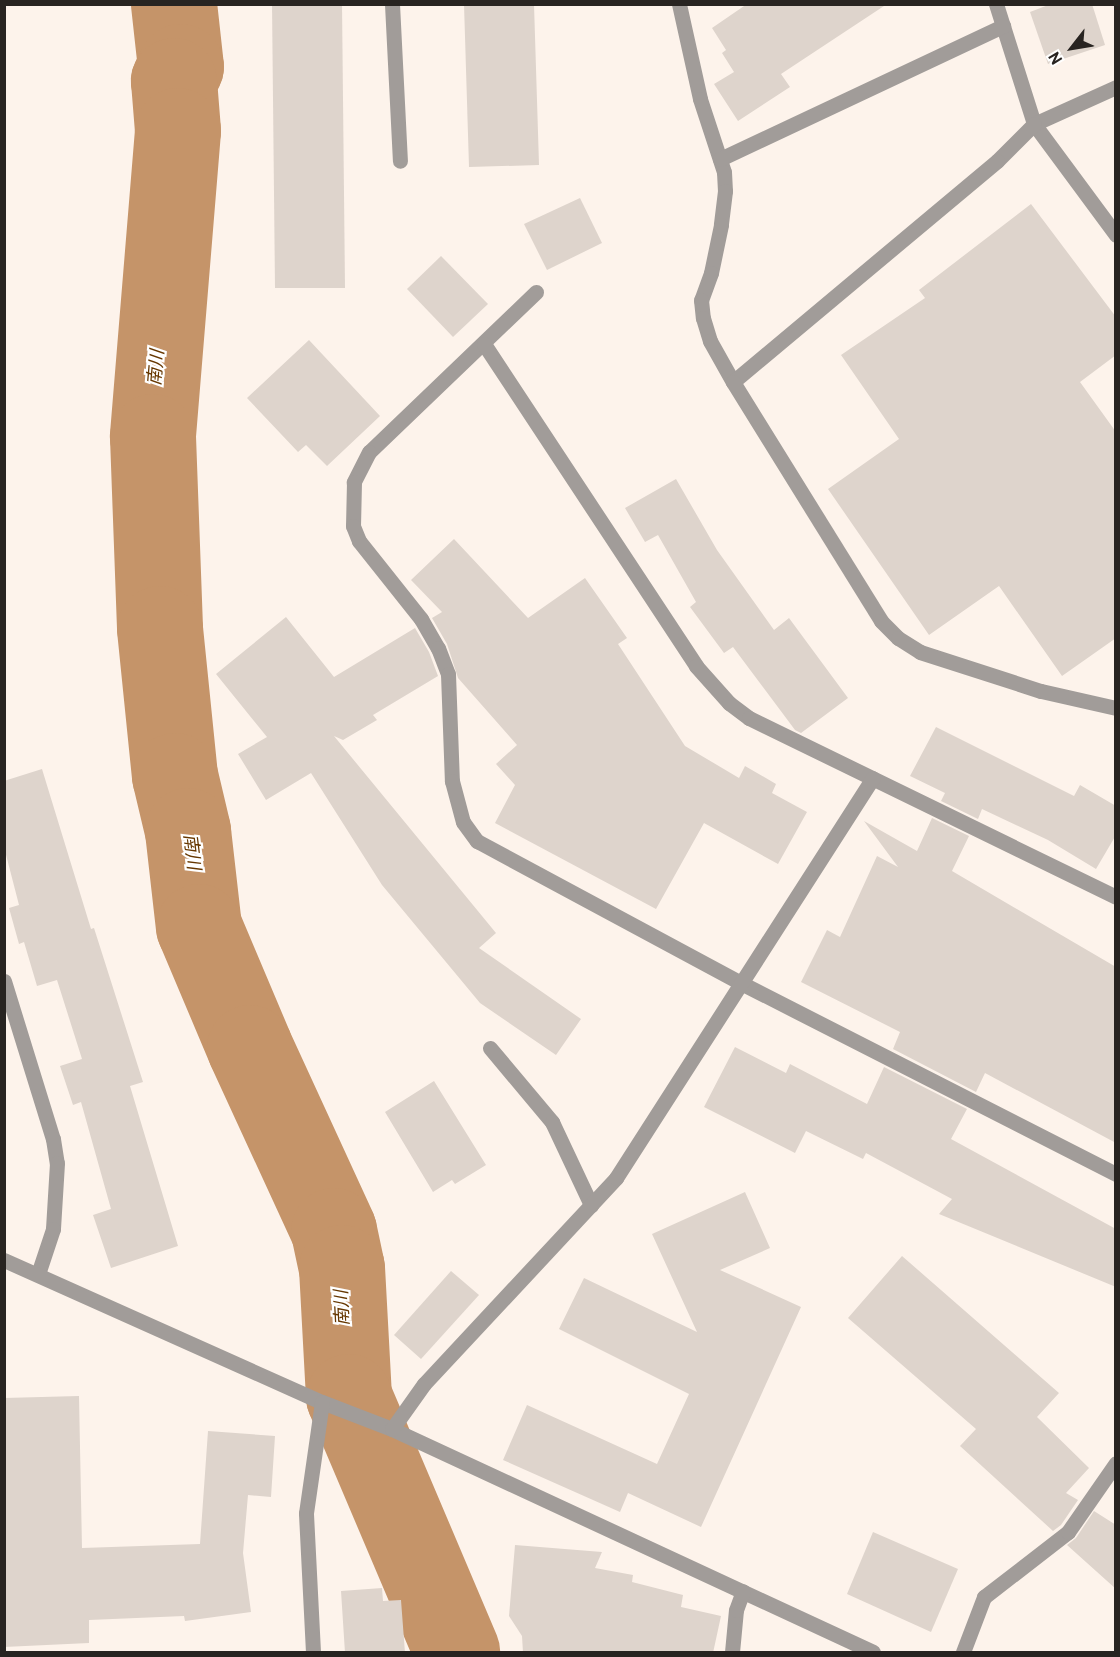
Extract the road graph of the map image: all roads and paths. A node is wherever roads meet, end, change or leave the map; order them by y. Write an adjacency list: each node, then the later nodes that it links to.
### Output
1 (392, 4): 8 (street)
2 (679, 4): 7 (street)
3 (996, 4): 4 (street)
4 (1003, 26): 6 (street); 7 (street)
5 (1116, 87): 6 (street)
6 (1034, 123): 9 (street); 12 (street)
7 (720, 159): 12 (street)
8 (400, 161)
9 (1116, 235)
10 (536, 292): 11 (street)
11 (484, 344): 14 (street); 17 (street)
12 (733, 382): 13 (street)
13 (1116, 708)
14 (873, 778): 15 (street); 17 (street)
15 (1116, 897)
16 (4, 981): 22 (street)
17 (741, 983): 19 (street); 20 (street)
18 (490, 1048): 20 (street)
19 (1116, 1174)
20 (591, 1205): 24 (street)
21 (4, 1260): 22 (street)
22 (38, 1274): 23 (street)
23 (326, 1403): 24 (street); 27 (street)
24 (391, 1428): 26 (street)
25 (1116, 1463): 30 (street)
26 (743, 1591): 28 (street); 29 (street)
27 (313, 1653)
28 (732, 1653)
29 (873, 1653)
30 (963, 1653)

